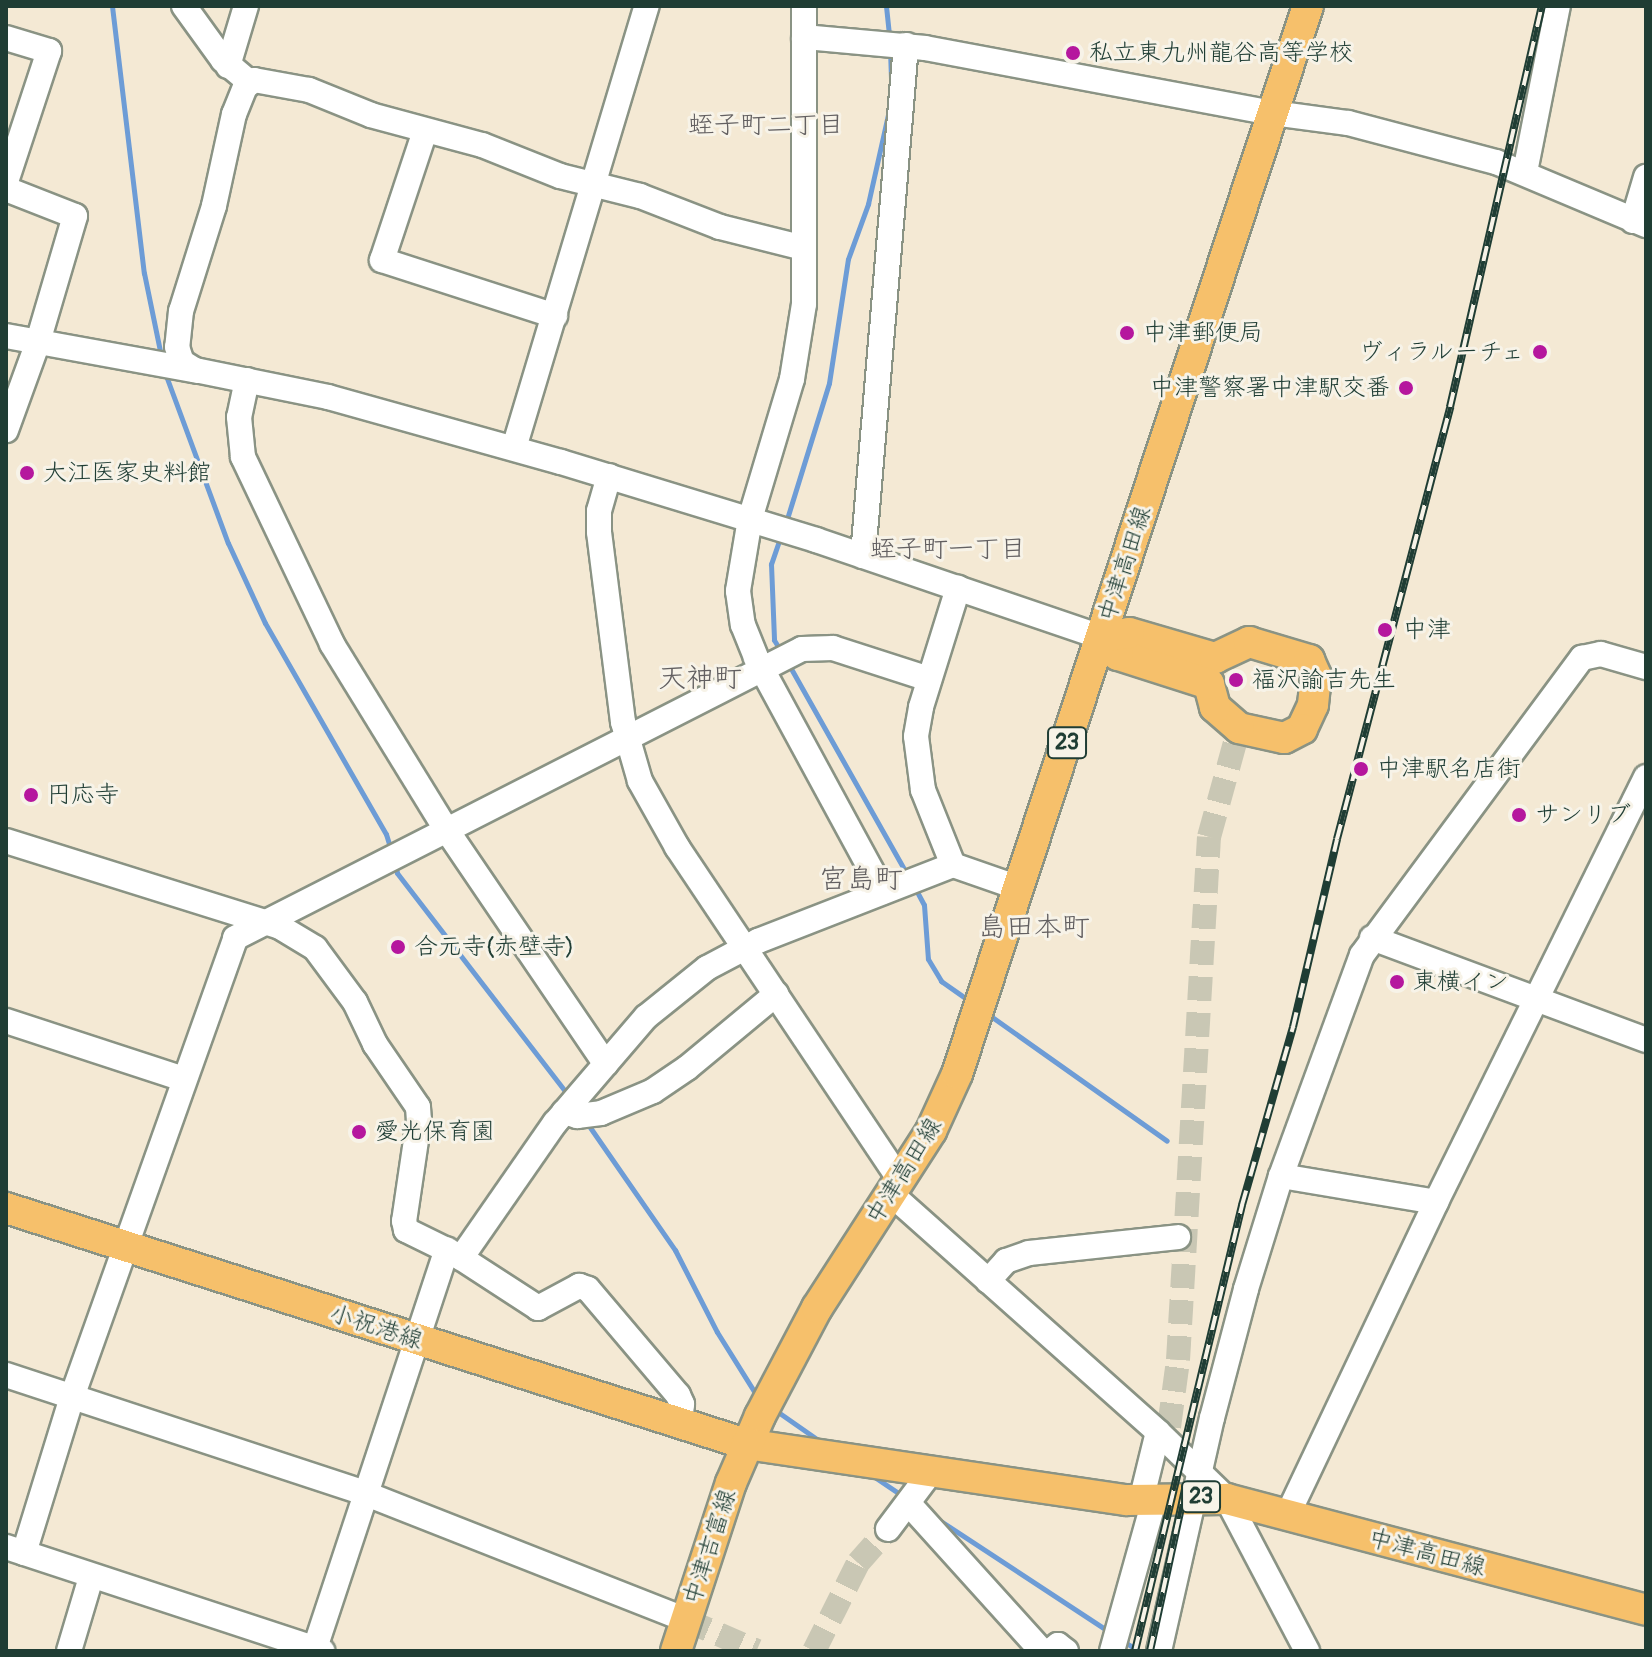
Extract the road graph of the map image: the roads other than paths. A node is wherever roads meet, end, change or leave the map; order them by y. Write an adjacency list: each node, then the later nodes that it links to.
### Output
1 (184, 6): 10 (street)
2 (246, 6): 10 (street)
3 (647, 6): 17 (street)
4 (804, 6): 7 (street)
5 (1308, 6): 12 (main road, 中津高田線 / 23)
6 (1558, 6): 14 (street)
7 (804, 37): 9 (street); 20 (street)
8 (6, 38): 16 (street)
9 (895, 44): 12 (street); 30 (street)
10 (228, 66): 11 (street)
11 (249, 82): 13 (street); 24 (street)
12 (1273, 113): 14 (street); 32 (main road, 中津高田線 / 23)
13 (425, 131): 17 (street); 21 (street)
14 (1525, 172): 19 (street)
15 (1646, 177): 19 (street)
16 (6, 182)
17 (596, 185): 20 (street); 21 (street)
18 (6, 189): 23 (street)
19 (1640, 223)
20 (804, 248): 29 (street)
21 (555, 316): 27 (street)
22 (6, 336): 23 (street)
23 (38, 342): 24 (street); 26 (street)
24 (200, 372): 25 (street)
25 (247, 380): 27 (street); 38 (street)
26 (6, 430)
27 (514, 448): 28 (street)
28 (609, 476): 29 (street); 36 (street)
29 (750, 519): 30 (street); 34 (street)
30 (863, 556): 31 (street)
31 (958, 588): 32 (street); 35 (street)
32 (1101, 637): 32 (main road); 41 (main road, 中津高田線 / 23)
33 (1646, 667): 44 (street)
34 (761, 668): 35 (street); 36 (street); 42 (street)
35 (929, 679): 40 (street)
36 (626, 736): 38 (street); 45 (street)
37 (1646, 777): 47 (street)
38 (446, 829): 43 (street); 50 (street)
39 (6, 841): 43 (street)
40 (953, 865): 41 (street); 42 (street)
41 (1019, 888): 54 (main road, 中津高田線 / 23)
42 (883, 892): 45 (street)
43 (265, 922): 51 (street); 59 (street)
44 (1372, 938): 47 (street); 53 (street)
45 (744, 947): 46 (street); 50 (street)
46 (776, 994): 52 (street); 54 (street)
47 (1535, 999): 49 (street); 55 (street)
48 (6, 1021): 51 (street)
49 (1646, 1040)
50 (606, 1064): 52 (street)
51 (183, 1079): 58 (street)
52 (564, 1112): 59 (street)
53 (1281, 1176): 55 (street); 68 (street)
54 (895, 1187): 60 (street); 66 (main road, 中津高田線 / 23)
55 (1436, 1202): 73 (street)
56 (6, 1208): 58 (main road, 小祝港線)
57 (1178, 1237): 60 (street)
58 (127, 1247): 61 (main road, 小祝港線); 63 (street)
59 (454, 1253): 61 (street); 64 (street)
60 (988, 1281): 65 (street)
61 (419, 1341): 64 (main road, 小祝港線); 69 (street)
62 (6, 1375): 63 (street)
63 (72, 1397): 69 (street); 75 (street)
64 (680, 1424): 66 (main road, 小祝港線)
65 (1158, 1432): 68 (street); 71 (street)
66 (746, 1444): 67 (main road, 中津高田線 / 23); 78 (main road, 中津吉富線)
67 (930, 1473): 71 (main road, 中津高田線 / 23); 72 (street)
68 (1198, 1485): 70 (main road, 中津高田線 / 23); 71 (main road, 中津高田線 / 23); 86 (street)
69 (364, 1493): 78 (street); 79 (street)
70 (1227, 1499): 73 (main road, 中津高田線 / 23); 87 (street)
71 (1147, 1501): 85 (street)
72 (909, 1504): 74 (street); 82 (street)
73 (1287, 1516): 77 (main road, 中津高田線 / 23)
74 (888, 1529)
75 (15, 1550): 76 (street)
76 (91, 1577): 79 (street); 80 (street)
77 (1646, 1610)
78 (686, 1620): 81 (main road, 中津吉富線)
79 (317, 1650)
80 (69, 1651)
81 (676, 1651)
82 (1042, 1651)
83 (1050, 1651): 84 (street)
84 (1066, 1651)
85 (1112, 1651)
86 (1159, 1651)
87 (1307, 1651)

